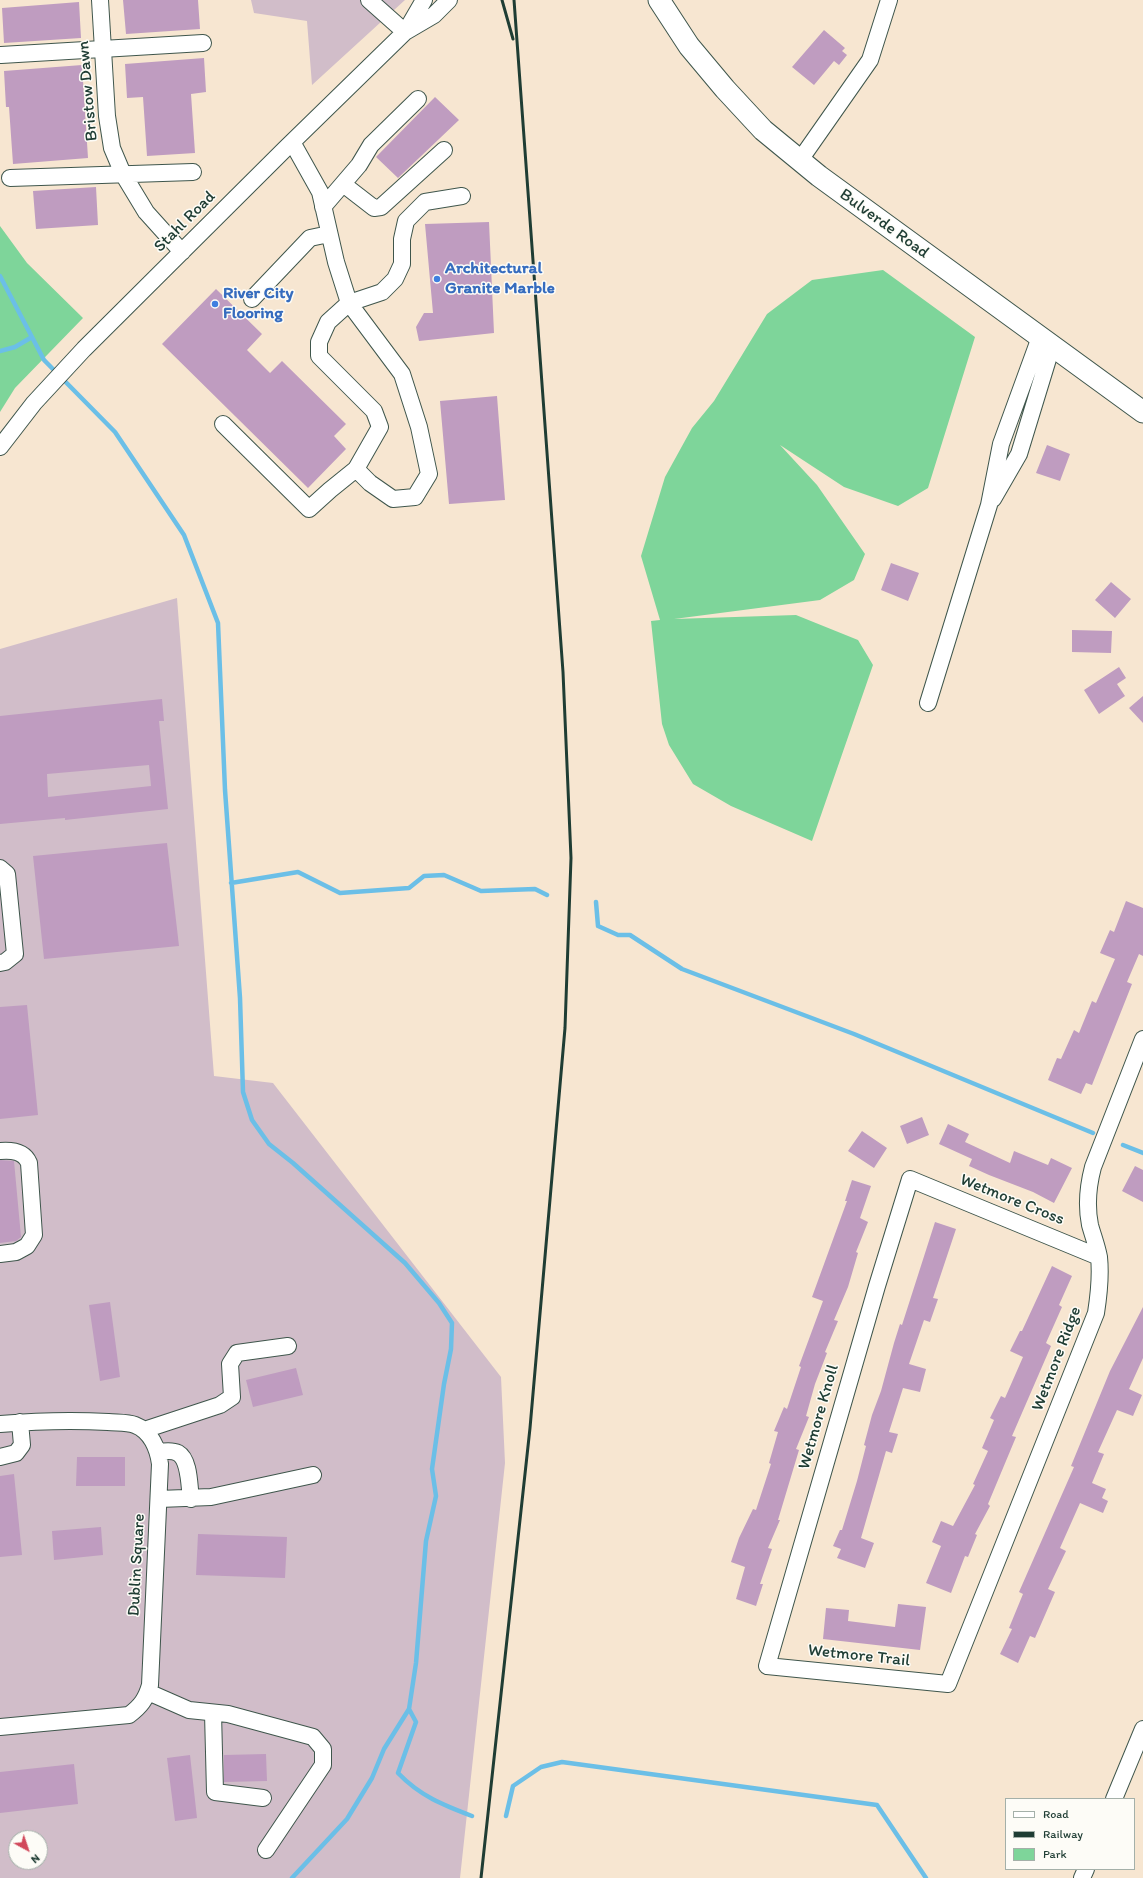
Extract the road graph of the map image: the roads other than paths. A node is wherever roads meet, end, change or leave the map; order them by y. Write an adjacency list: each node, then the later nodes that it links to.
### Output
1 (100, 0): 9 (street, Bristow Dawn)
2 (368, 0): 7 (street)
3 (424, 0): 7 (street, Stahl Road)
4 (448, 0): 7 (street, Stahl Road)
5 (659, 0): 14 (main road, Bulverde Road)
6 (889, 0): 14 (street)
7 (405, 32): 12 (street, Stahl Road)
8 (203, 43): 9 (street)
9 (103, 49): 10 (street); 16 (street, Bristow Dawn)
10 (1, 55)
11 (418, 99): 18 (street)
12 (292, 142): 20 (street); 22 (street, Stahl Road)
13 (444, 150): 18 (street)
14 (800, 160): 25 (main road, Bulverde Road)
15 (193, 172): 16 (street)
16 (123, 174): 17 (street); 22 (street, Bristow Dawn)
17 (10, 178)
18 (343, 184): 20 (street)
19 (462, 196): 24 (street)
20 (323, 207): 21 (street)
21 (329, 234): 23 (street); 24 (street)
22 (182, 252): 28 (street, Stahl Road)
23 (252, 300)
24 (349, 303): 29 (street); 29 (street)
25 (1046, 341): 26 (main road, Bulverde Road); 30 (street)
26 (1143, 412)
27 (223, 424): 29 (street)
28 (0, 447)
29 (356, 469)
30 (928, 703)
31 (0, 868): 32 (street)
32 (6, 918): 33 (street)
33 (0, 963)
34 (1143, 1039): 38 (street, Wetmore Ridge)
35 (0, 1151): 37 (street)
36 (910, 1179): 38 (street, Wetmore Cross); 48 (street, Wetmore Knoll)
37 (0, 1254)
38 (1099, 1256): 49 (street, Wetmore Ridge)
39 (288, 1346): 42 (street)
40 (20, 1422): 41 (street); 42 (street); 44 (street)
41 (0, 1424)
42 (144, 1430): 43 (street)
43 (159, 1452): 46 (street, Dublin Square); 47 (street)
44 (0, 1457)
45 (313, 1475): 47 (street)
46 (159, 1499): 47 (street); 50 (street, Dublin Square)
47 (191, 1499)
48 (767, 1666): 49 (street, Wetmore Trail)
49 (948, 1684)
50 (148, 1692): 51 (street); 52 (street, Dublin Square)
51 (213, 1713): 54 (street); 56 (street)
52 (0, 1727)
53 (1143, 1729): 55 (street)
54 (263, 1798)
55 (1114, 1798)
56 (266, 1850)

